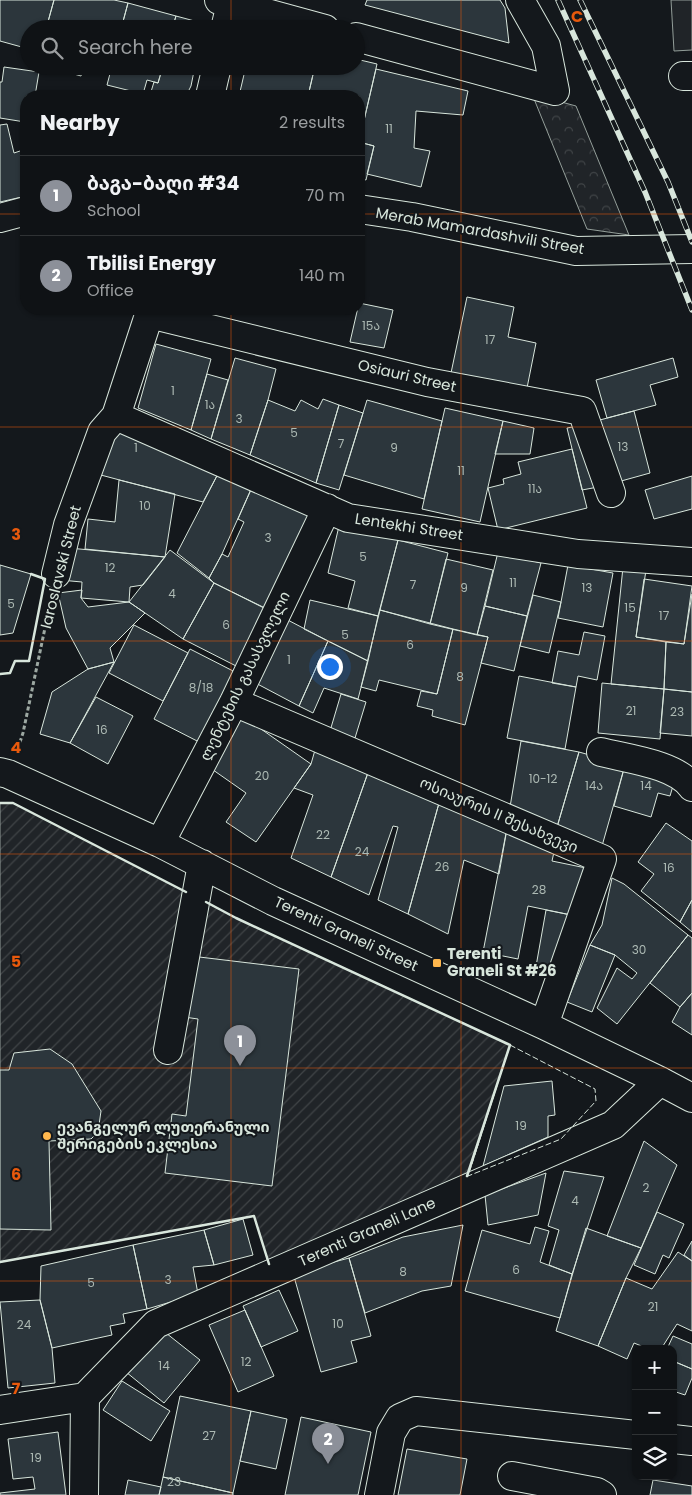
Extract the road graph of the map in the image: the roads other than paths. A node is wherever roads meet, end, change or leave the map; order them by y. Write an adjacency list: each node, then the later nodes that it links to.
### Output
1 (520, 0): 4 (street)
2 (225, 11): 3 (street)
3 (275, 20)
4 (365, 39)
5 (215, 75): 6 (street)
6 (211, 90)
7 (365, 210): 10 (street, Merab Mamardashvili Street)
8 (20, 213): 9 (street)
9 (0, 218)
10 (692, 249)
11 (149, 315): 13 (street, Iaroslavski Street)
12 (166, 315): 14 (street, Osiauri Street)
13 (116, 416): 15 (street, Lentekhi Street); 17 (street, Iaroslavski Street)
14 (611, 493)
15 (327, 508): 16 (street, Lentekhi Street); 18 (street, ლენტეხის გასასვლელი)
16 (692, 562)
17 (56, 574)
18 (234, 702): 22 (street, ლენტეხის გასასვლელი); 24 (street, ოსიაურის II შესახვევი)
19 (601, 752): 21 (street)
20 (4, 773): 22 (street, Terenti Graneli Street)
21 (692, 787)
22 (160, 843): 23 (street, Terenti Graneli Street)
23 (202, 864): 24 (street, Terenti Graneli Street); 25 (street)
24 (544, 1025): 26 (street, Terenti Graneli Street)
25 (168, 1050)
26 (660, 1080): 27 (street, Terenti Graneli Street); 28 (street, Terenti Graneli Lane)
27 (692, 1098)
28 (85, 1397): 29 (street); 34 (street)
29 (0, 1410)
30 (632, 1435): 35 (street)
31 (677, 1439): 32 (street)
32 (692, 1441)
33 (512, 1476): 36 (street)
34 (84, 1495)
35 (379, 1495)
36 (602, 1495)

